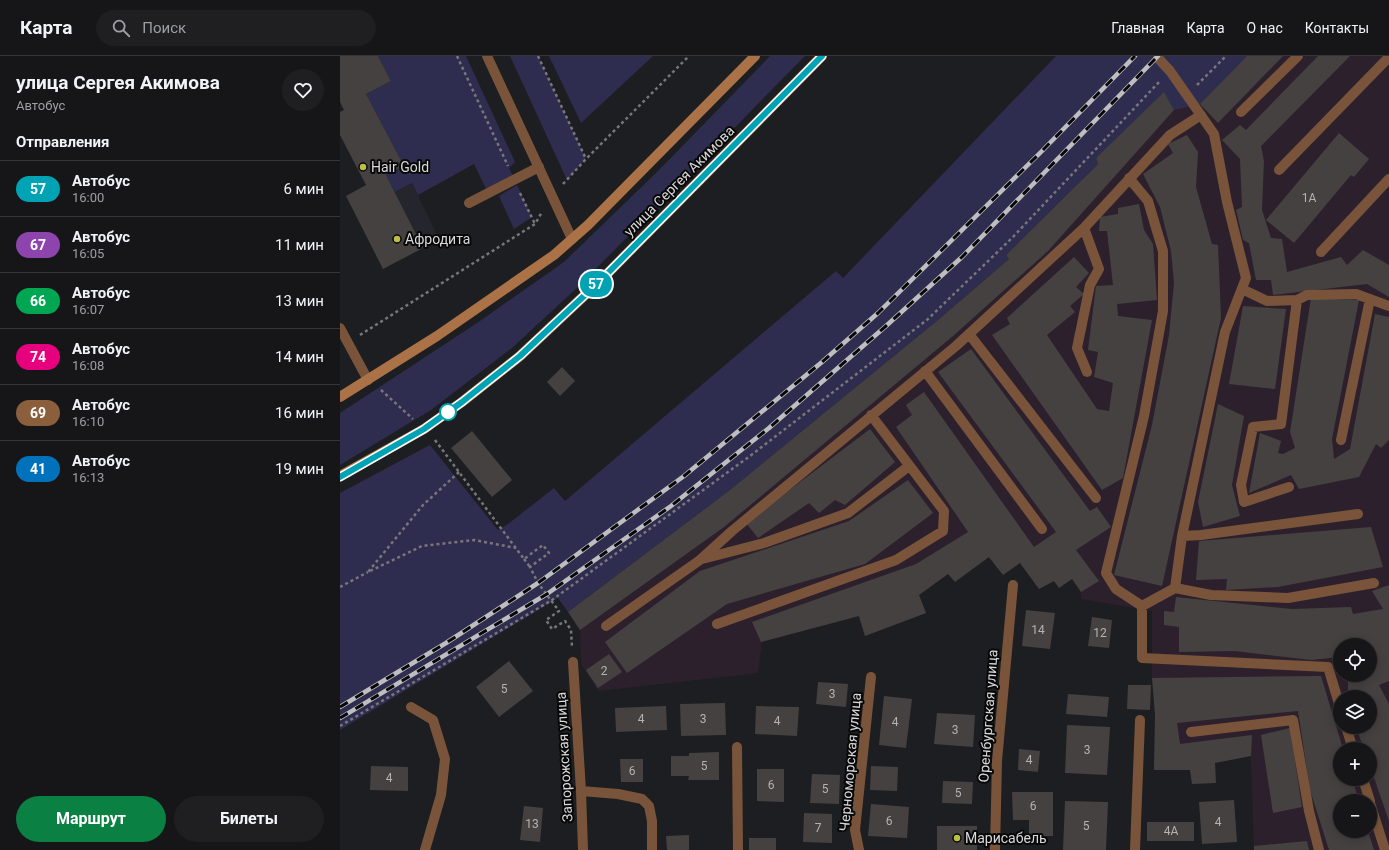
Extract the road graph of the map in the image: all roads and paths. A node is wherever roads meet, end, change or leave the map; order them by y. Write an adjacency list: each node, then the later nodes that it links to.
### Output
1 (457, 56): 19 (path)
2 (487, 56): 16 (street)
3 (538, 56): 15 (path)
4 (689, 56): 15 (path)
5 (755, 56): 25 (main road)
6 (822, 56): 39 (main road, улица Сергея Акимова)
7 (1226, 56): 12 (path)
8 (1298, 56): 13 (street)
9 (1389, 57): 17 (street)
10 (1158, 58): 11 (street)
11 (1170, 71): 12 (street); 58 (path)
12 (1187, 96): 14 (street)
13 (1241, 112)
14 (1201, 115): 18 (street); 27 (street)
15 (586, 159): 21 (path)
16 (539, 167): 19 (street); 21 (street)
17 (1279, 170)
18 (1129, 178): 24 (street); 59 (street)
19 (514, 179): 22 (street); 23 (path)
20 (1389, 179): 26 (street)
21 (552, 196): 23 (path); 25 (street)
22 (469, 203)
23 (535, 224): 33 (path)
24 (1084, 228): 32 (street); 35 (street)
25 (572, 239): 36 (main road)
26 (1321, 252)
27 (1242, 289): 29 (street); 48 (street)
28 (1370, 299): 29 (street); 30 (street); 40 (street)
29 (1297, 300): 44 (street)
30 (1389, 306)
31 (340, 328): 33 (street)
32 (968, 334): 34 (street); 45 (street)
33 (347, 343): 36 (street)
34 (925, 371): 38 (street); 47 (street)
35 (1086, 372)
36 (368, 380): 37 (main road); 39 (path)
37 (340, 397)
38 (871, 415): 41 (street); 51 (street)
39 (424, 429): 42 (path); 43 (main road, улица Сергея Акимова)
40 (1342, 440)
41 (909, 466): 51 (street); 60 (street)
42 (459, 472): 49 (path); 53 (path)
43 (340, 476)
44 (1289, 487)
45 (1096, 498)
46 (1358, 514): 48 (street)
47 (1042, 530)
48 (1182, 536): 57 (street)
49 (516, 548): 50 (path); 53 (path)
50 (524, 559): 52 (path); 52 (path)
51 (700, 560): 61 (street)
52 (530, 567): 58 (path)
53 (368, 572): 56 (path)
54 (1374, 583): 57 (street)
55 (1013, 585): 77 (street, Оренбургская улица)
56 (340, 587)
57 (1175, 588): 59 (street)
58 (552, 600): 62 (path); 67 (path)
59 (1142, 606): 64 (street)
60 (717, 624)
61 (606, 626)
62 (573, 662): 70 (street, Запорожская улица)
63 (871, 677): 76 (street, Черноморская улица)
64 (1335, 690)
65 (411, 706): 72 (street)
66 (1140, 720): 78 (street)
67 (340, 726)
68 (1190, 732): 79 (street)
69 (737, 747): 75 (street)
70 (581, 791): 73 (street, Запорожская улица); 74 (street)
71 (1377, 824): 80 (street)
72 (425, 850)
73 (583, 850)
74 (652, 850)
75 (738, 850)
76 (859, 850)
77 (995, 850)
78 (1135, 850)
79 (1319, 850)
80 (1385, 850)

